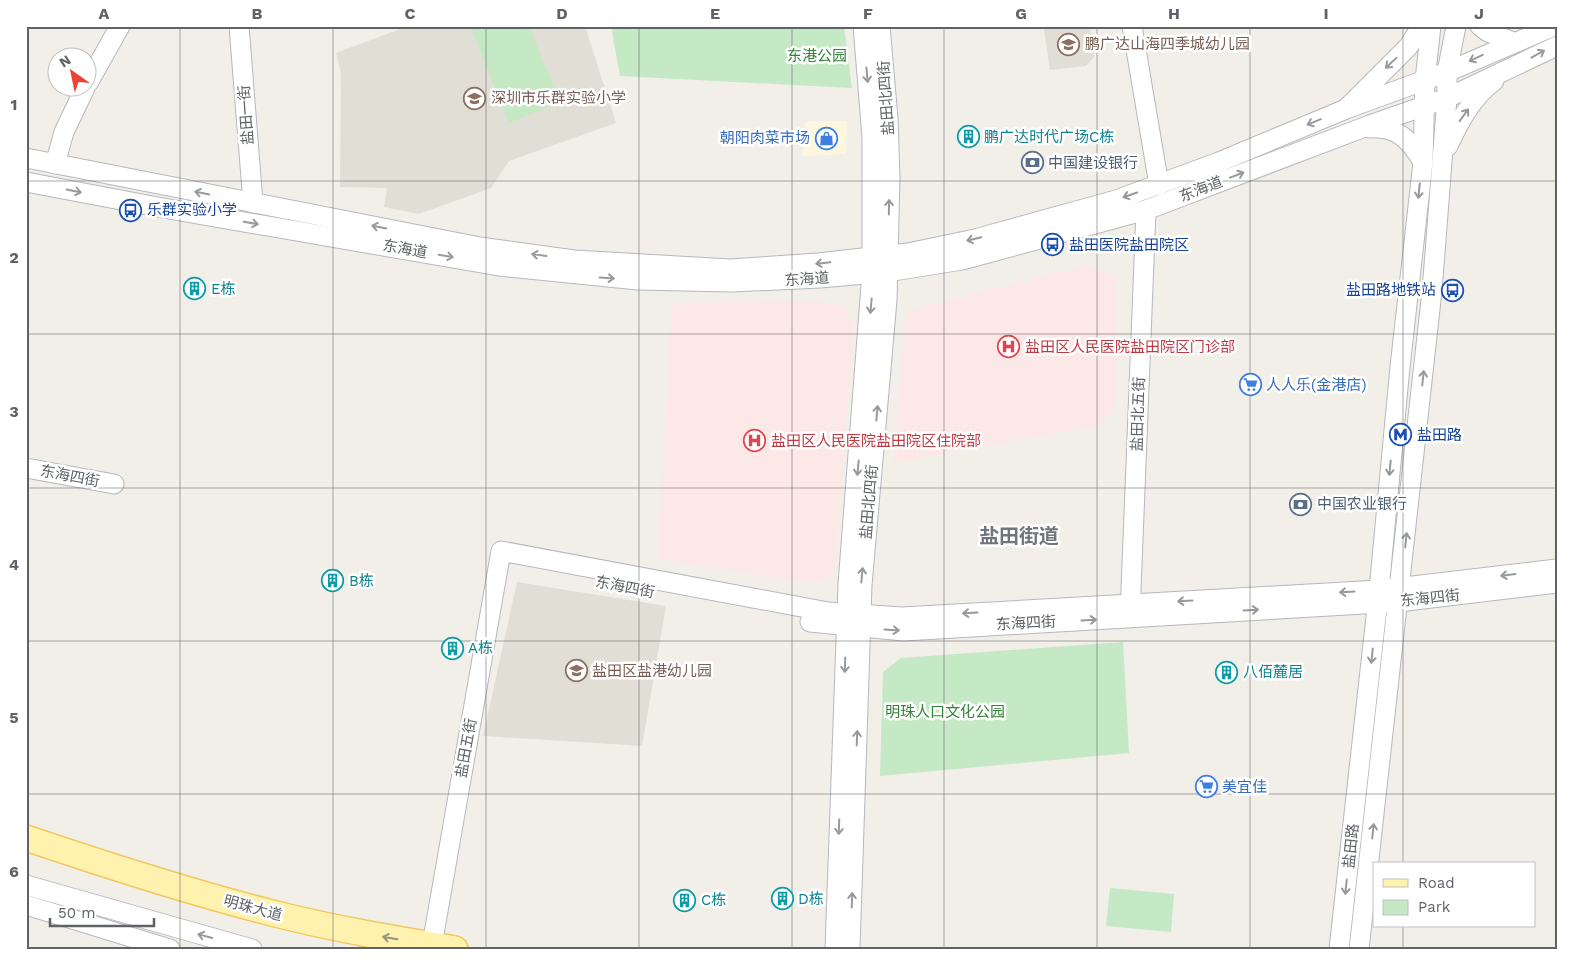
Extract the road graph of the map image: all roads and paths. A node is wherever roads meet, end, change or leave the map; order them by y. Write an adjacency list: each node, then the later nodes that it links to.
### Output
1 (120, 26): 13 (street)
2 (239, 26): 28 (street, 盐田一街)
3 (863, 26): 30 (street, 盐田北四街, one-way to 30)
4 (880, 26): 30 (street, 盐田北四街, one-way to 4)
5 (1132, 26): 27 (street)
6 (1422, 26): 20 (street, one-way to 20)
7 (1431, 26): 16 (street, 盐田路)
8 (1456, 26): 15 (street, 盐田路)
9 (1480, 26): 11 (street)
10 (1554, 26): 11 (street, 东海道)
11 (1513, 42): 15 (street, 东海道, one-way to 15)
12 (1557, 46): 14 (street, 东海道, one-way to 12)
13 (98, 65)
14 (1514, 67): 18 (street, 东海道); 23 (street, one-way to 14)
15 (1447, 72): 16 (street, 东海道); 18 (street, 盐田路)
16 (1425, 80): 19 (street, 盐田路); 20 (street, 东海道)
17 (80, 98): 25 (street)
18 (1447, 98): 19 (street, 东海道); 23 (street, 盐田路)
19 (1425, 107): 21 (street, 东海道); 24 (street, 盐田路)
20 (1346, 109): 27 (street, 东海道, one-way to 27)
21 (1362, 128): 24 (street); 29 (street, 东海道, one-way to 21)
22 (26, 158): 25 (street, 东海道)
23 (1442, 158): 36 (street, 盐田路, one-way to 23)
24 (1423, 162): 37 (street, 盐田路, one-way to 37)
25 (55, 164): 28 (street, 东海道, one-way to 25)
26 (26, 182): 30 (street, 东海道, one-way to 30)
27 (1159, 185): 30 (street, 东海道, one-way to 30)
28 (253, 203): 30 (street, 东海道, one-way to 28)
29 (1146, 210): 30 (street, 东海道); 38 (street, 盐田北五街)
30 (880, 264): 39 (street, 盐田北四街)
31 (26, 468): 32 (street, 东海四街)
32 (114, 484)
33 (500, 557): 39 (street, 东海四街); 44 (street, 盐田五街)
34 (1557, 569): 36 (street, 东海四街, one-way to 36)
35 (1557, 583): 36 (street, 东海四街)
36 (1399, 595): 37 (street, 东海四街); 51 (street, 盐田路, one-way to 36)
37 (1379, 597): 38 (street, 东海四街); 50 (street, 盐田路, one-way to 50)
38 (1130, 611): 39 (street, 东海四街)
39 (854, 621): 48 (street, 盐田北四街, one-way to 48); 49 (street, 盐田北四街, one-way to 39)
40 (26, 838): 44 (main road, 明珠大道, one-way to 40)
41 (26, 854): 47 (main road, 明珠大道)
42 (26, 885): 46 (street, one-way to 42)
43 (26, 905): 45 (street)
44 (443, 947)
45 (170, 949)
46 (252, 949)
47 (364, 949)
48 (835, 949)
49 (850, 949)
50 (1339, 949)
51 (1359, 949)

